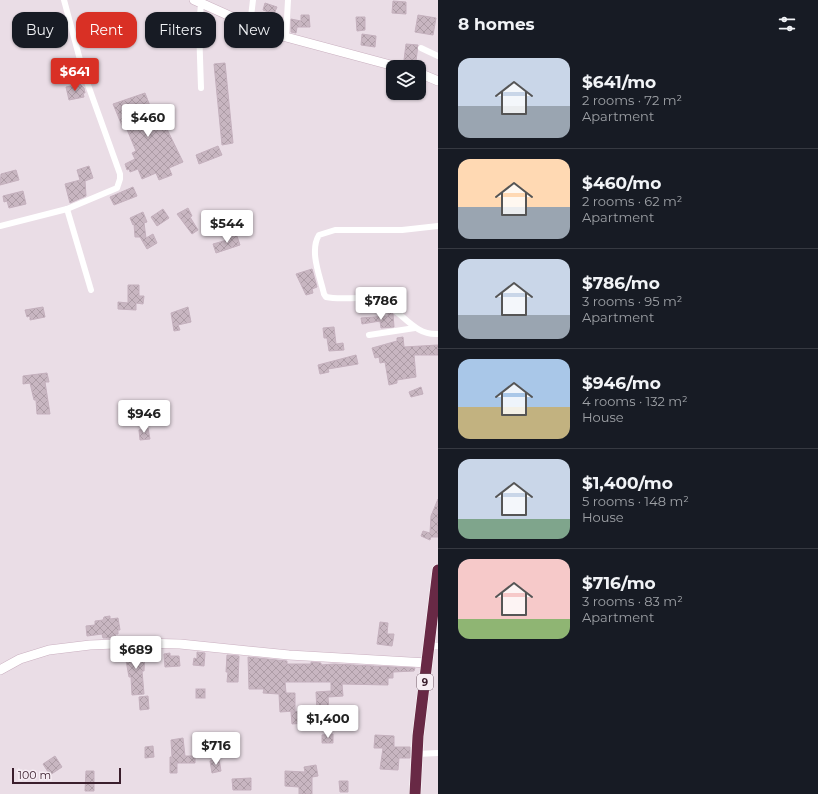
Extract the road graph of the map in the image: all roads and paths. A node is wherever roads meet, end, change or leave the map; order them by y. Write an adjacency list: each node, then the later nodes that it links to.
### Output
1 (64, 0): 14 (street)
2 (254, 0): 5 (street)
3 (288, 0): 7 (street)
4 (197, 2): 6 (street); 13 (street)
5 (252, 12)
6 (224, 14)
7 (286, 37): 10 (street)
8 (421, 48): 9 (street)
9 (438, 56)
10 (386, 64)
11 (426, 76): 12 (street)
12 (438, 81)
13 (201, 88)
14 (67, 209): 15 (street); 17 (street)
15 (0, 226)
16 (438, 226): 18 (street)
17 (92, 290)
18 (415, 328): 19 (street); 20 (street)
19 (438, 334)
20 (369, 335)
21 (438, 570): 22 (highway, 9)
22 (433, 646): 23 (highway, 9)
23 (426, 663): 24 (street); 26 (highway, 9)
24 (0, 670)
25 (438, 753): 26 (street)
26 (417, 754): 27 (highway, 9)
27 (414, 794)

